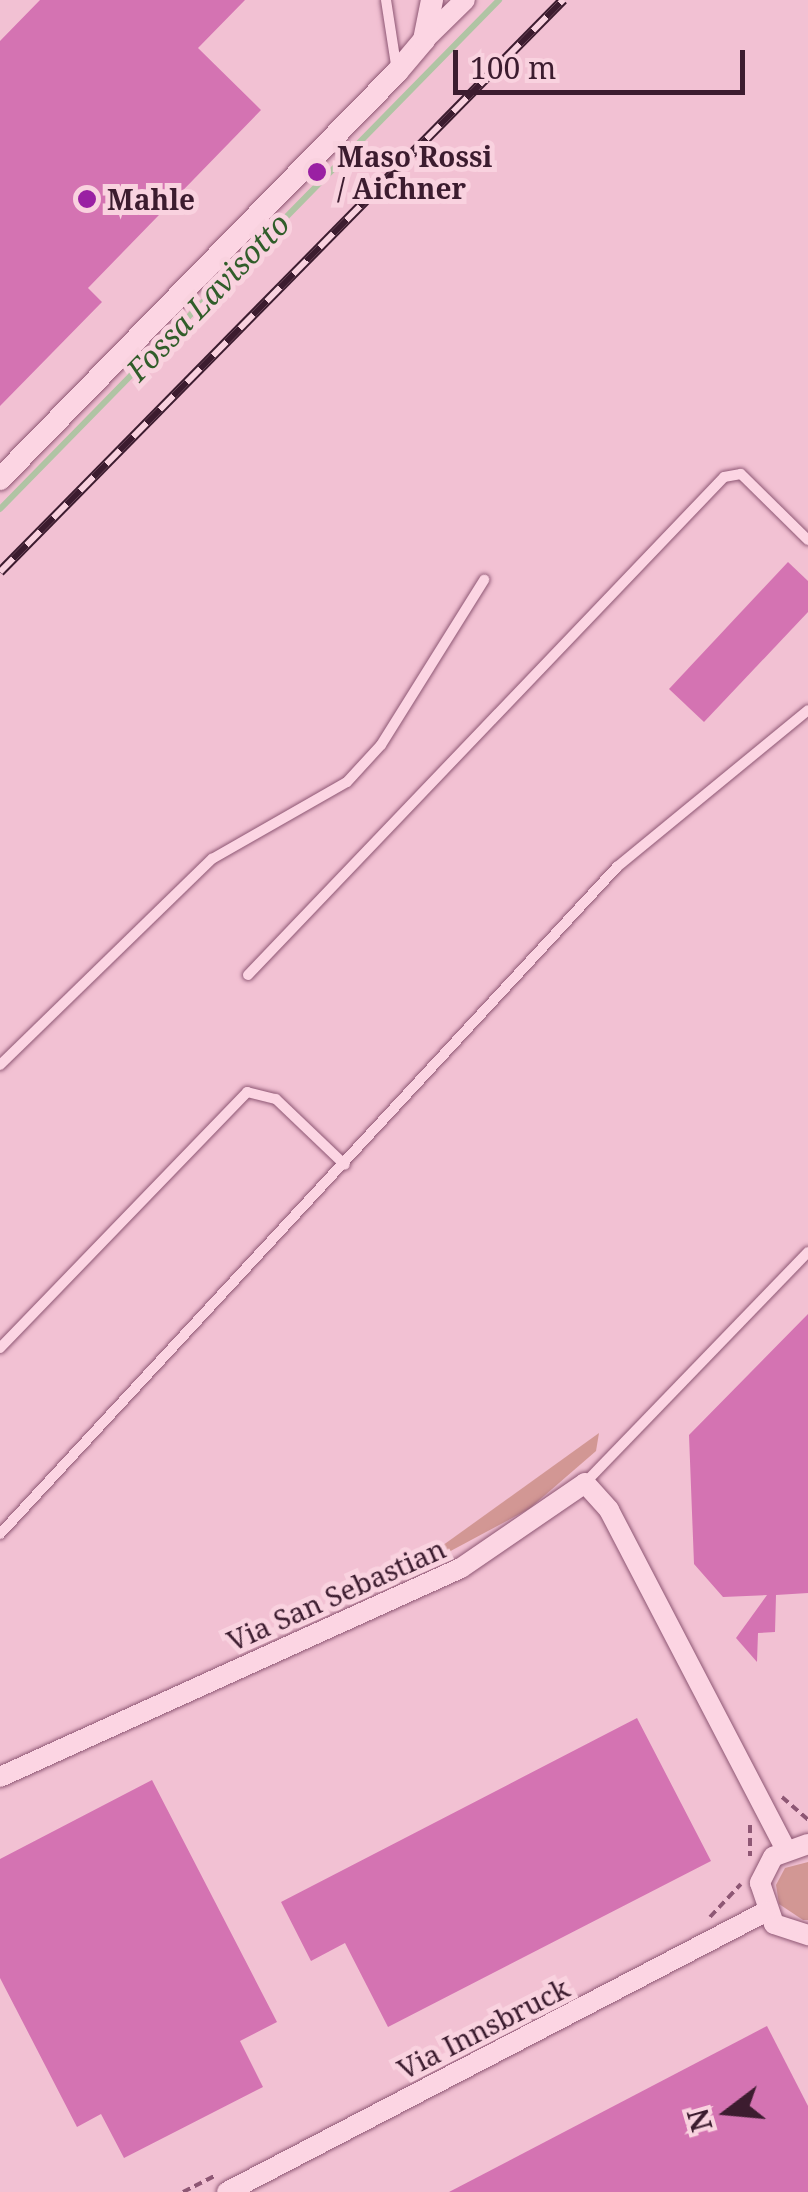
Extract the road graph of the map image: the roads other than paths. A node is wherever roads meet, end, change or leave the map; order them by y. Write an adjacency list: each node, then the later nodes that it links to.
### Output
1 (386, 0): 5 (lane)
2 (432, 0): 4 (street)
3 (465, 0): 4 (street)
4 (424, 40): 5 (street)
5 (397, 72): 6 (street)
6 (0, 479)
7 (808, 540): 10 (lane)
8 (484, 580): 11 (lane)
9 (808, 710): 12 (lane)
10 (248, 976)
11 (0, 1064)
12 (345, 1165): 14 (lane); 16 (lane)
13 (808, 1252): 15 (lane, Via San Sebastian)
14 (0, 1348)
15 (585, 1482): 17 (street, Via San Sebastian); 19 (street)
16 (0, 1534)
17 (0, 1777)
18 (808, 1844): 19 (street)
19 (785, 1848): 20 (street)
20 (765, 1912): 21 (street); 22 (street, Via Innsbruck)
21 (808, 1935)
22 (223, 2183)

